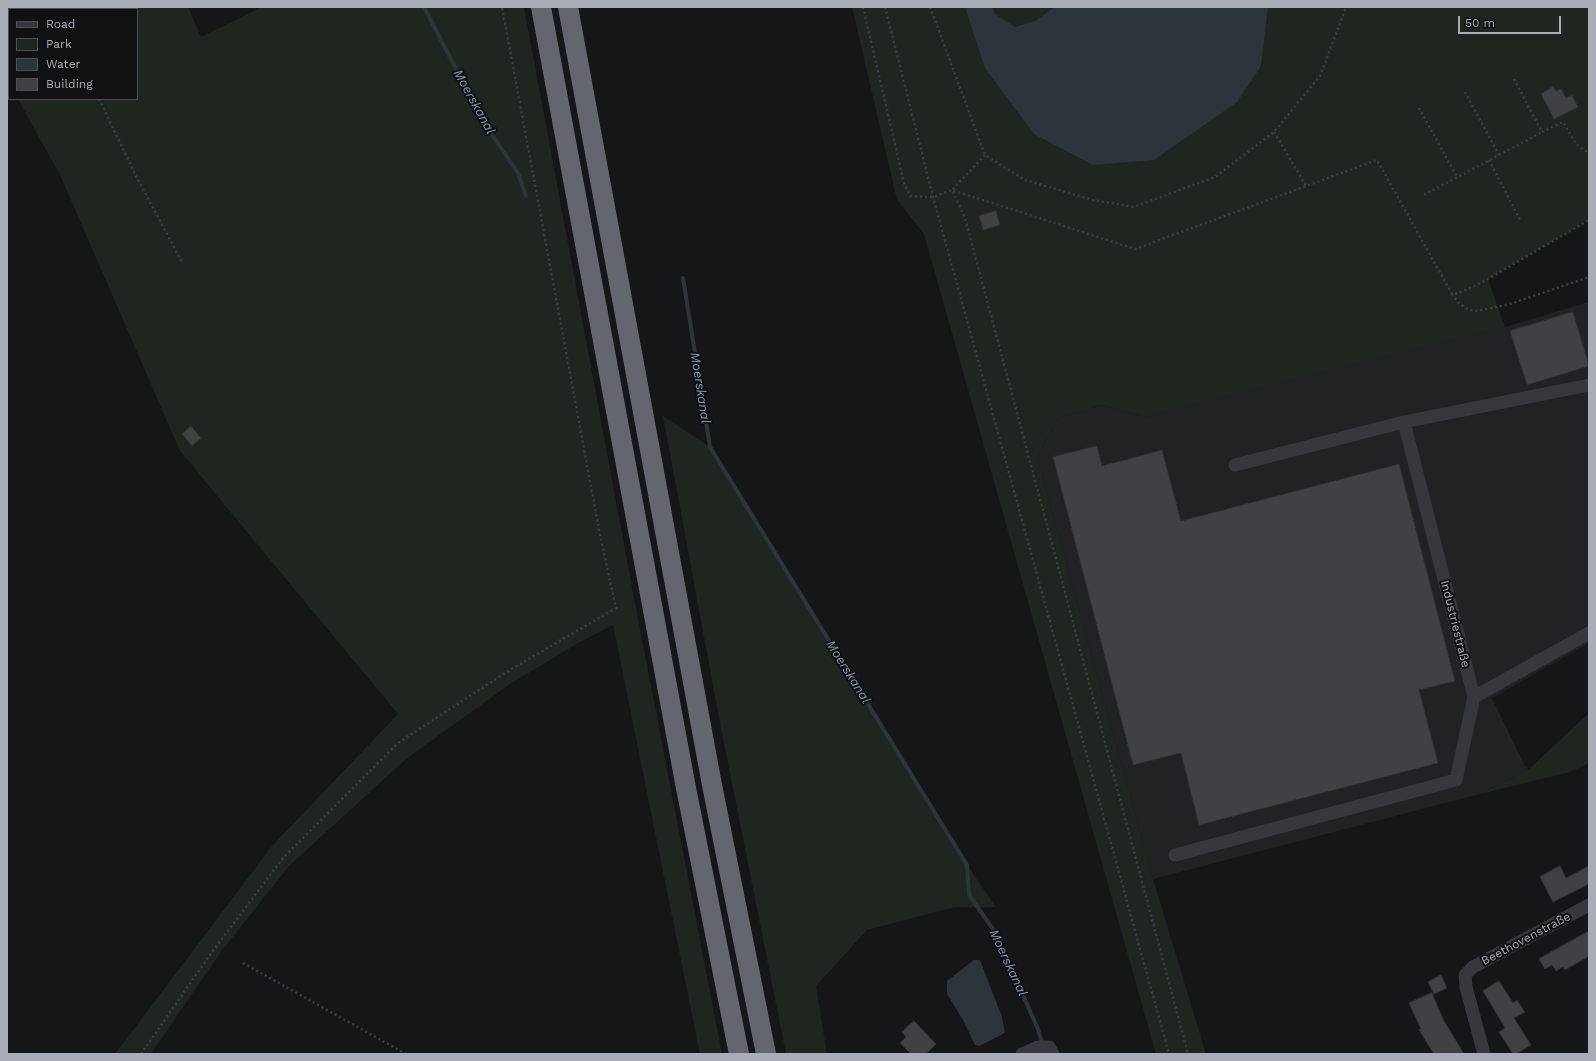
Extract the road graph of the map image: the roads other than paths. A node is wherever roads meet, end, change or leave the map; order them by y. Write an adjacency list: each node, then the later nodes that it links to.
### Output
1 (541, 7): 11 (highway)
2 (568, 7): 12 (highway)
3 (1589, 385): 4 (street)
4 (1404, 422): 5 (street); 7 (street, Industriestraße)
5 (1236, 465)
6 (1589, 632): 7 (street)
7 (1474, 697): 8 (street)
8 (1175, 855)
9 (1589, 906): 14 (street, Beethovenstraße)
10 (1047, 1049): 13 (street)
11 (739, 1054)
12 (766, 1054)
13 (1022, 1054)
14 (1484, 1054)

